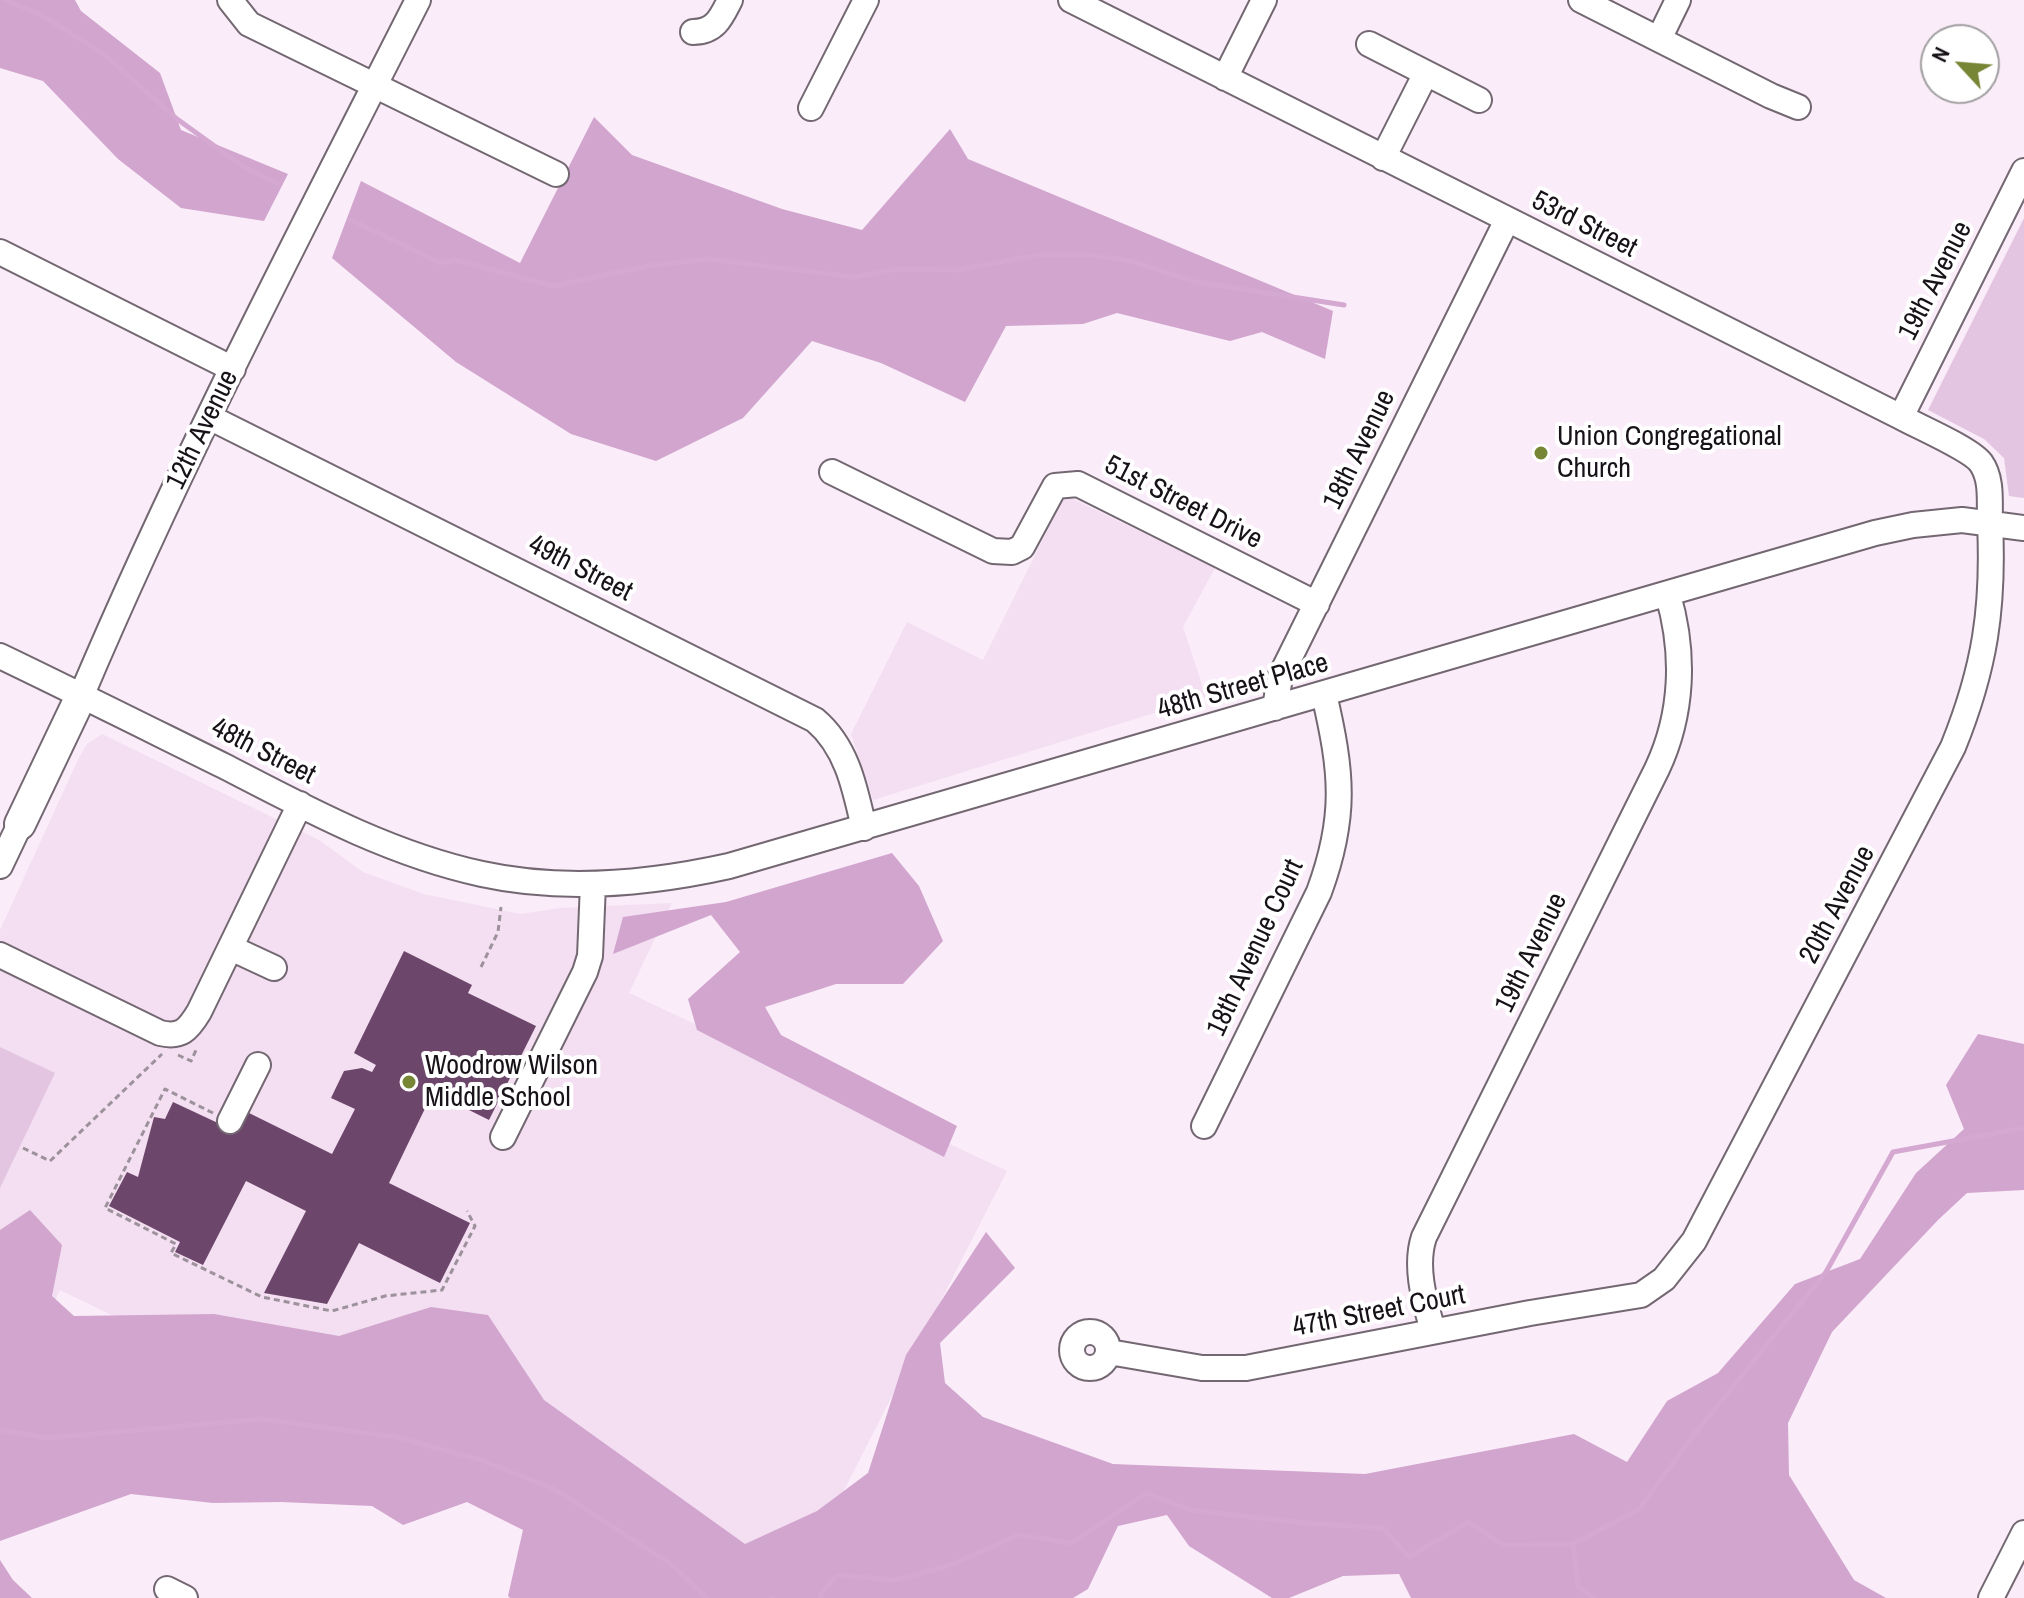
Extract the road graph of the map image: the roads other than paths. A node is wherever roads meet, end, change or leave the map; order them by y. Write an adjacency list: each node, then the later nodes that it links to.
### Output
1 (230, 0): 14 (street)
2 (418, 0): 14 (street, 12th Avenue)
3 (730, 0): 9 (street)
4 (866, 0): 17 (street)
5 (1071, 0): 13 (street, 53rd Street)
6 (1264, 0): 13 (street)
7 (1581, 0): 10 (street)
8 (1678, 0): 10 (street)
9 (693, 32)
10 (1659, 39): 16 (street)
11 (1369, 44): 12 (street)
12 (1426, 73): 15 (street); 18 (street)
13 (1225, 78): 18 (street, 53rd Street)
14 (374, 87): 20 (street); 23 (street, 12th Avenue)
15 (1479, 100)
16 (1798, 107)
17 (811, 108)
18 (1383, 158): 21 (street, 53rd Street)
19 (2024, 171): 25 (street, 19th Avenue)
20 (556, 174)
21 (1507, 220): 25 (street, 53rd Street); 30 (street, 18th Avenue)
22 (0, 252): 23 (street)
23 (233, 369): 24 (street, 12th Avenue)
24 (209, 417): 32 (street, 12th Avenue); 37 (street, 49th Street)
25 (1901, 417): 27 (street, 53rd Street)
26 (832, 472): 30 (street, 51st Street Drive)
27 (1990, 525): 28 (street); 29 (street, 48th Street Place); 48 (street, 20th Avenue)
28 (2024, 528)
29 (1668, 595): 33 (street, 48th Street Place); 49 (street, 19th Avenue)
30 (1317, 604): 34 (street, 18th Avenue)
31 (0, 656): 32 (street, 48th Street)
32 (82, 694): 35 (street, 48th Street); 36 (main road, 12th Avenue)
33 (1324, 694): 34 (street, 48th Street Place); 46 (street, 18th Avenue Court)
34 (1275, 708): 37 (street, 48th Street Place)
35 (300, 804): 39 (street, 48th Street); 41 (street)
36 (20, 824): 38 (street, 12th Avenue)
37 (864, 828): 40 (street, 48th Street Place)
38 (0, 866)
39 (509, 878): 40 (street, 48th Street Place)
40 (593, 884): 47 (street)
41 (231, 948): 42 (street); 43 (street)
42 (0, 955)
43 (274, 968)
44 (258, 1065): 45 (street)
45 (230, 1121)
46 (1204, 1126)
47 (503, 1137)
48 (1656, 1285): 49 (street, 47th Street Court)
49 (1433, 1331): 50 (street, 47th Street Court)
50 (1109, 1352)
51 (2024, 1533): 52 (street)
52 (1991, 1598)

